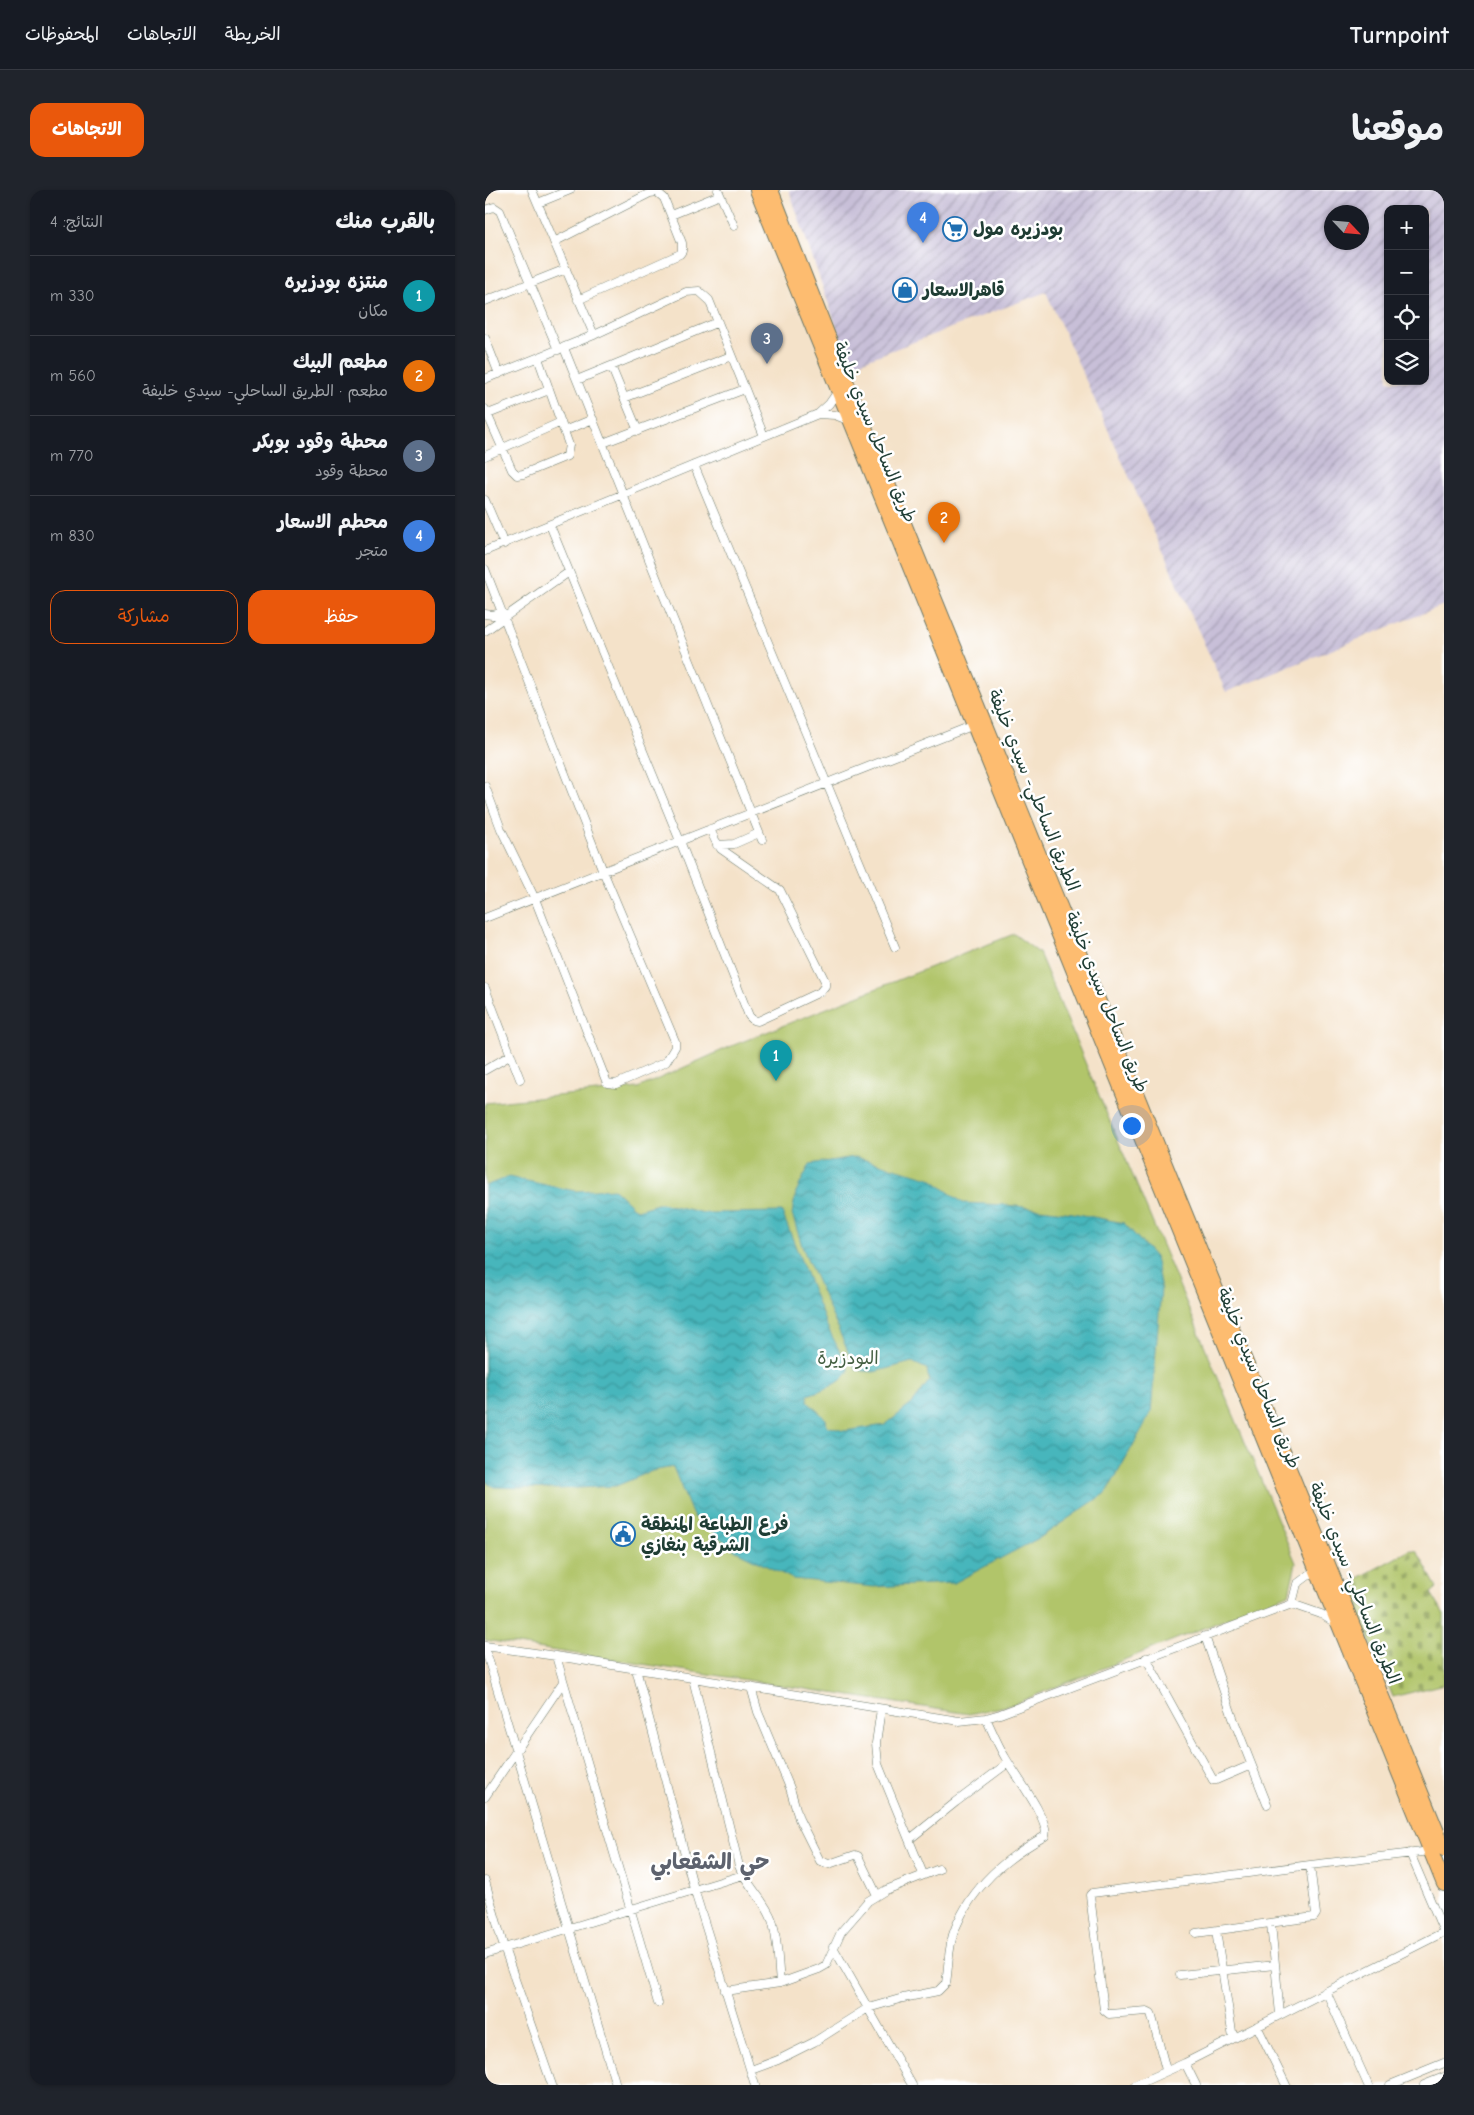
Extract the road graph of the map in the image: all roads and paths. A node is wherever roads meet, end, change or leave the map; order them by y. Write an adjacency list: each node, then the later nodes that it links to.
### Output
1 (532, 190): 6 (street)
2 (570, 190): 6 (street)
3 (757, 190): 27 (highway, طريق الساحل سيدي خليفة)
4 (771, 190): 54 (highway, الطريق الساحلي- سيدي خليفة)
5 (719, 193): 8 (street); 9 (street)
6 (537, 203): 10 (street)
7 (485, 210): 12 (street)
8 (671, 214): 10 (street); 13 (street)
9 (734, 226)
10 (554, 242): 11 (street)
11 (565, 269): 12 (street); 13 (street)
12 (530, 283): 14 (street); 18 (street)
13 (579, 300): 16 (street)
14 (485, 301)
15 (718, 322): 16 (street); 19 (street); 21 (street)
16 (594, 335): 18 (street)
17 (485, 338): 22 (street)
18 (561, 349): 20 (street); 24 (street)
19 (731, 356): 25 (street); 28 (street)
20 (538, 358): 22 (street); 26 (street)
21 (611, 366): 24 (street); 28 (street)
22 (499, 374): 23 (street)
23 (485, 379)
24 (577, 380): 31 (street)
25 (745, 389): 35 (street); 36 (street)
26 (549, 390): 29 (street); 33 (street)
27 (838, 391): 30 (street); 32 (highway, طريق الساحل سيدي خليفة)
28 (624, 398): 35 (street)
29 (486, 412): 38 (street)
30 (818, 414): 32 (street); 36 (street)
31 (593, 419): 34 (street); 37 (street)
32 (850, 421): 51 (highway, طريق الساحل سيدي خليفة)
33 (561, 422): 34 (street); 38 (street)
34 (564, 430): 38 (street)
35 (638, 431): 37 (street)
36 (764, 436): 40 (street)
37 (603, 443): 41 (street)
38 (502, 449): 39 (street)
39 (485, 456)
40 (694, 465): 41 (street); 52 (street)
41 (622, 494): 43 (street); 55 (street)
42 (485, 500): 44 (street)
43 (550, 524): 44 (street); 47 (street)
44 (503, 544): 45 (street)
45 (485, 551)
46 (485, 569): 49 (street)
47 (569, 572): 49 (street); 57 (street)
48 (485, 614): 49 (street)
49 (503, 615): 50 (street); 59 (street)
50 (485, 631)
51 (973, 724): 52 (street); 54 (highway, طريق الساحل سيدي خليفة)
52 (826, 783): 55 (street); 62 (street)
53 (485, 786): 60 (street)
54 (1012, 803): 67 (highway, طريق الساحل سيدي خليفة); 86 (highway, الطريق الساحلي- سيدي خليفة)
55 (750, 813): 56 (street); 58 (street)
56 (711, 829): 57 (street); 58 (street)
57 (680, 841): 58 (street); 59 (street)
58 (717, 845)
59 (603, 871): 60 (street); 60 (street)
60 (535, 899): 61 (street)
61 (485, 918)
62 (895, 947)
63 (485, 988): 64 (street)
64 (511, 1055): 65 (street); 66 (street)
65 (485, 1070)
66 (521, 1079)
67 (1317, 1569): 68 (street); 69 (highway, طريق الساحل سيدي خليفة)
68 (1292, 1604): 69 (street); 70 (street)
69 (1340, 1626): 86 (highway, طريق الساحل سيدي خليفة)
70 (1205, 1636): 73 (street); 82 (street)
71 (485, 1647): 72 (street); 80 (street)
72 (556, 1656): 74 (street); 76 (street)
73 (1146, 1658): 79 (street); 82 (street)
74 (636, 1669): 75 (street); 94 (street)
75 (693, 1679): 77 (street); 91 (street)
76 (563, 1682): 80 (street); 96 (street)
77 (751, 1688): 78 (street); 95 (street)
78 (881, 1710): 79 (street); 85 (street)
79 (986, 1718): 81 (street)
80 (515, 1752): 83 (street); 98 (street)
81 (1008, 1763): 85 (street); 112 (street)
82 (1251, 1765): 84 (street)
83 (485, 1797)
84 (1267, 1804)
85 (910, 1839): 90 (street)
86 (1437, 1850): 87 (street); 93 (highway, طريق الساحل سيدي خليفة)
87 (1410, 1853): 88 (street); 100 (street)
88 (1310, 1865): 97 (street); 119 (street)
89 (939, 1869): 90 (street)
90 (923, 1874): 95 (street)
91 (743, 1875): 94 (street); 108 (street)
92 (485, 1881): 103 (street)
93 (1444, 1884)
94 (694, 1889): 96 (street); 109 (street)
95 (877, 1895): 102 (street)
96 (630, 1910): 98 (street); 111 (street)
97 (1271, 1924): 99 (street); 105 (street)
98 (568, 1928): 103 (street); 122 (street)
99 (1216, 1931): 101 (street); 106 (street)
100 (1444, 1932): 110 (street)
101 (1196, 1933)
102 (833, 1947): 108 (street); 112 (street)
103 (504, 1948): 104 (street); 121 (street)
104 (485, 1954)
105 (1275, 1965): 106 (street); 113 (street)
106 (1222, 1970): 107 (street); 115 (street)
107 (1180, 1975)
108 (780, 1983): 109 (street)
109 (725, 1991): 118 (street)
110 (1326, 1991): 113 (street); 128 (street)
111 (658, 2003)
112 (868, 2008): 118 (street); 124 (street)
113 (1280, 2014): 114 (street)
114 (1257, 2026): 115 (street); 127 (street)
115 (1233, 2038): 116 (street)
116 (1185, 2063): 119 (street); 126 (street)
117 (1444, 2063): 129 (street)
118 (751, 2070): 123 (street)
119 (1166, 2070): 125 (street)
120 (1444, 2077): 130 (street)
121 (551, 2085)
122 (616, 2085)
123 (755, 2085)
124 (912, 2085)
125 (1136, 2085)
126 (1196, 2085)
127 (1286, 2085)
128 (1368, 2085)
129 (1390, 2085)
130 (1424, 2085)

